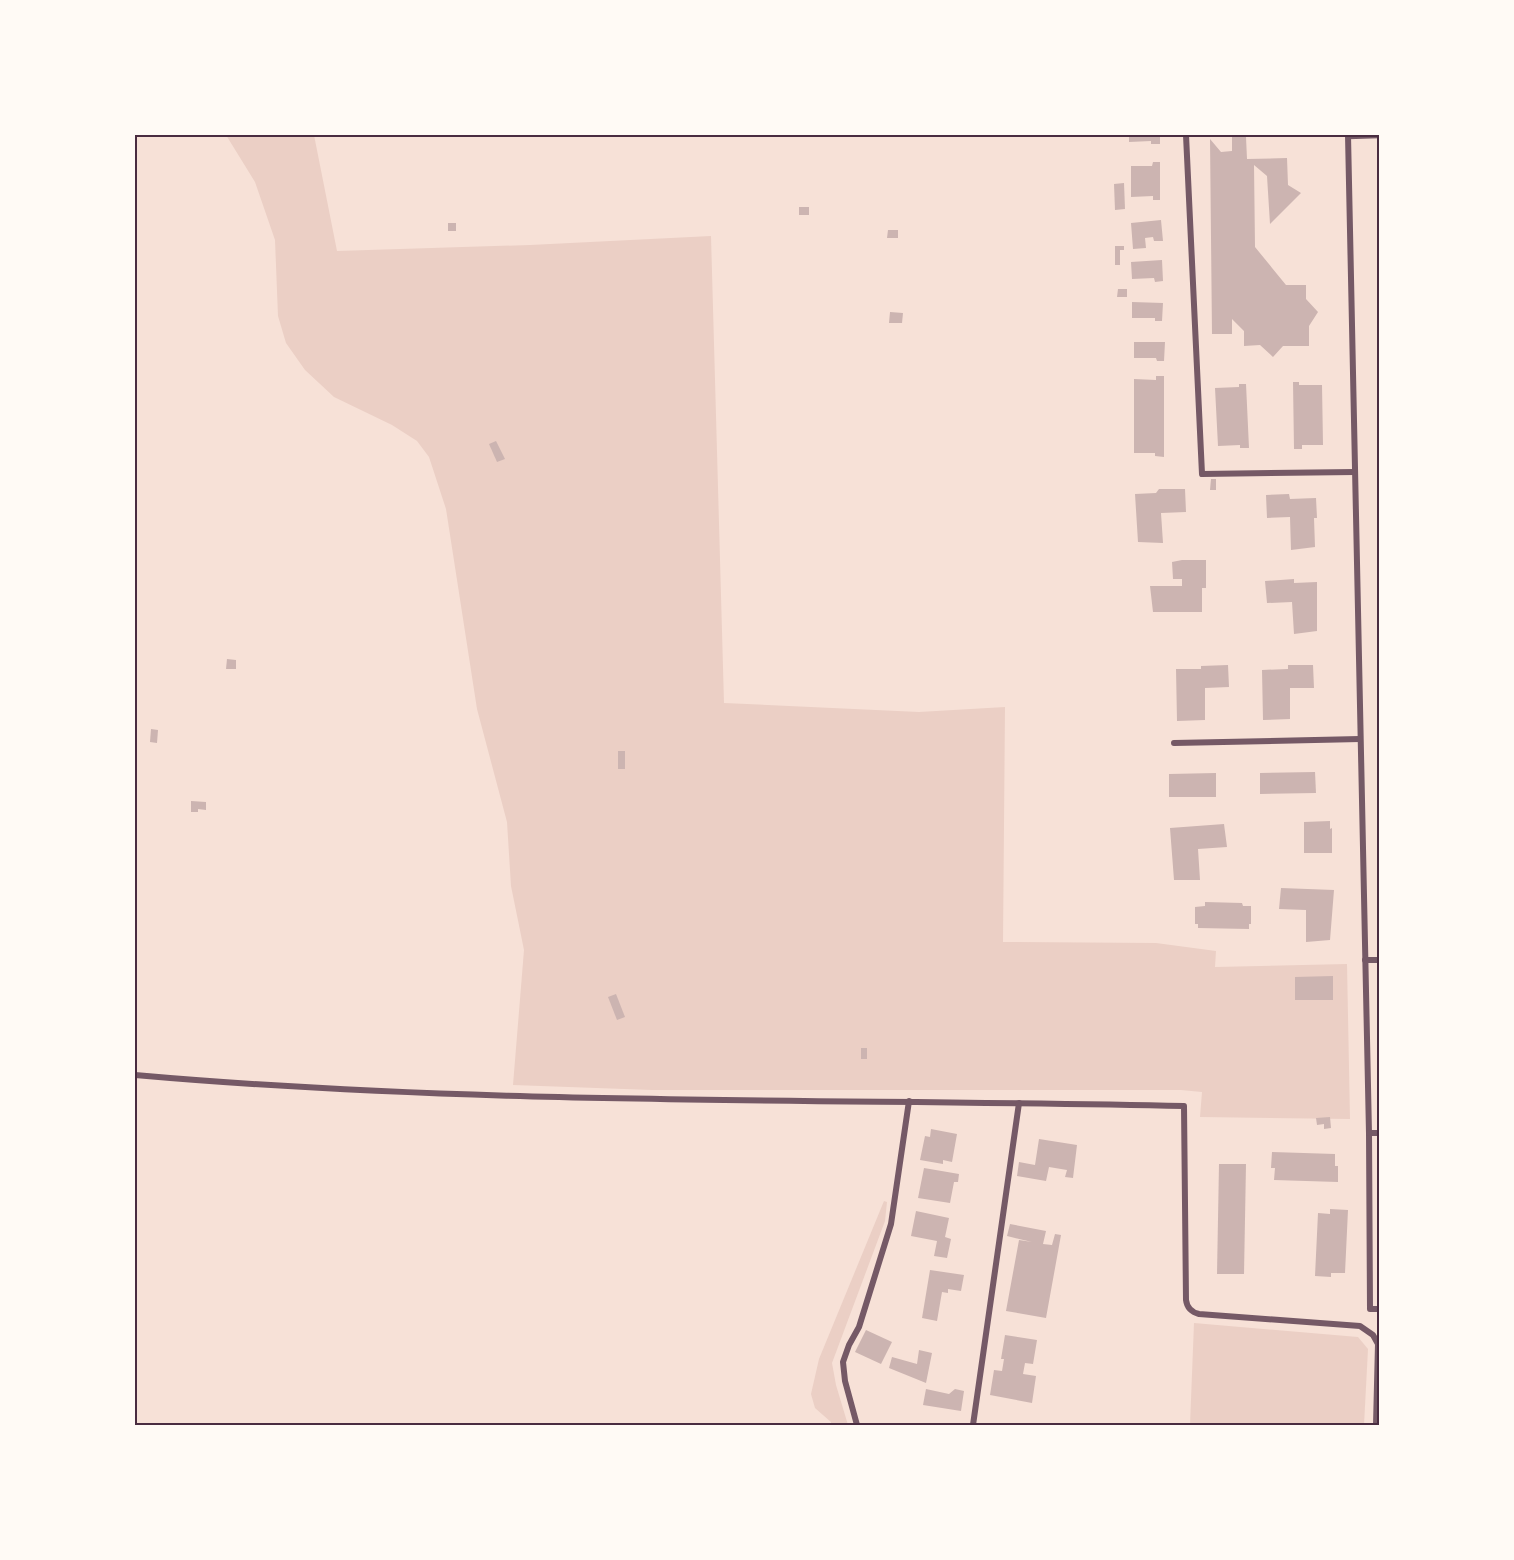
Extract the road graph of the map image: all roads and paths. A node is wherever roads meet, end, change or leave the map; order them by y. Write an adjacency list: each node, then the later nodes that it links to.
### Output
1 (1186, 135): 4 (street)
2 (1348, 136): 3 (lane); 4 (street)
3 (1379, 136)
4 (1355, 472): 5 (street)
5 (1360, 740): 6 (street); 7 (street)
6 (1174, 743)
7 (1365, 960): 8 (street); 12 (street)
8 (1379, 960)
9 (135, 1076): 10 (street)
10 (909, 1101): 11 (street); 15 (street)
11 (1019, 1102): 16 (street); 17 (street)
12 (1369, 1133): 13 (street); 14 (street)
13 (1379, 1133)
14 (1379, 1309)
15 (857, 1425)
16 (973, 1425)
17 (1376, 1425)

